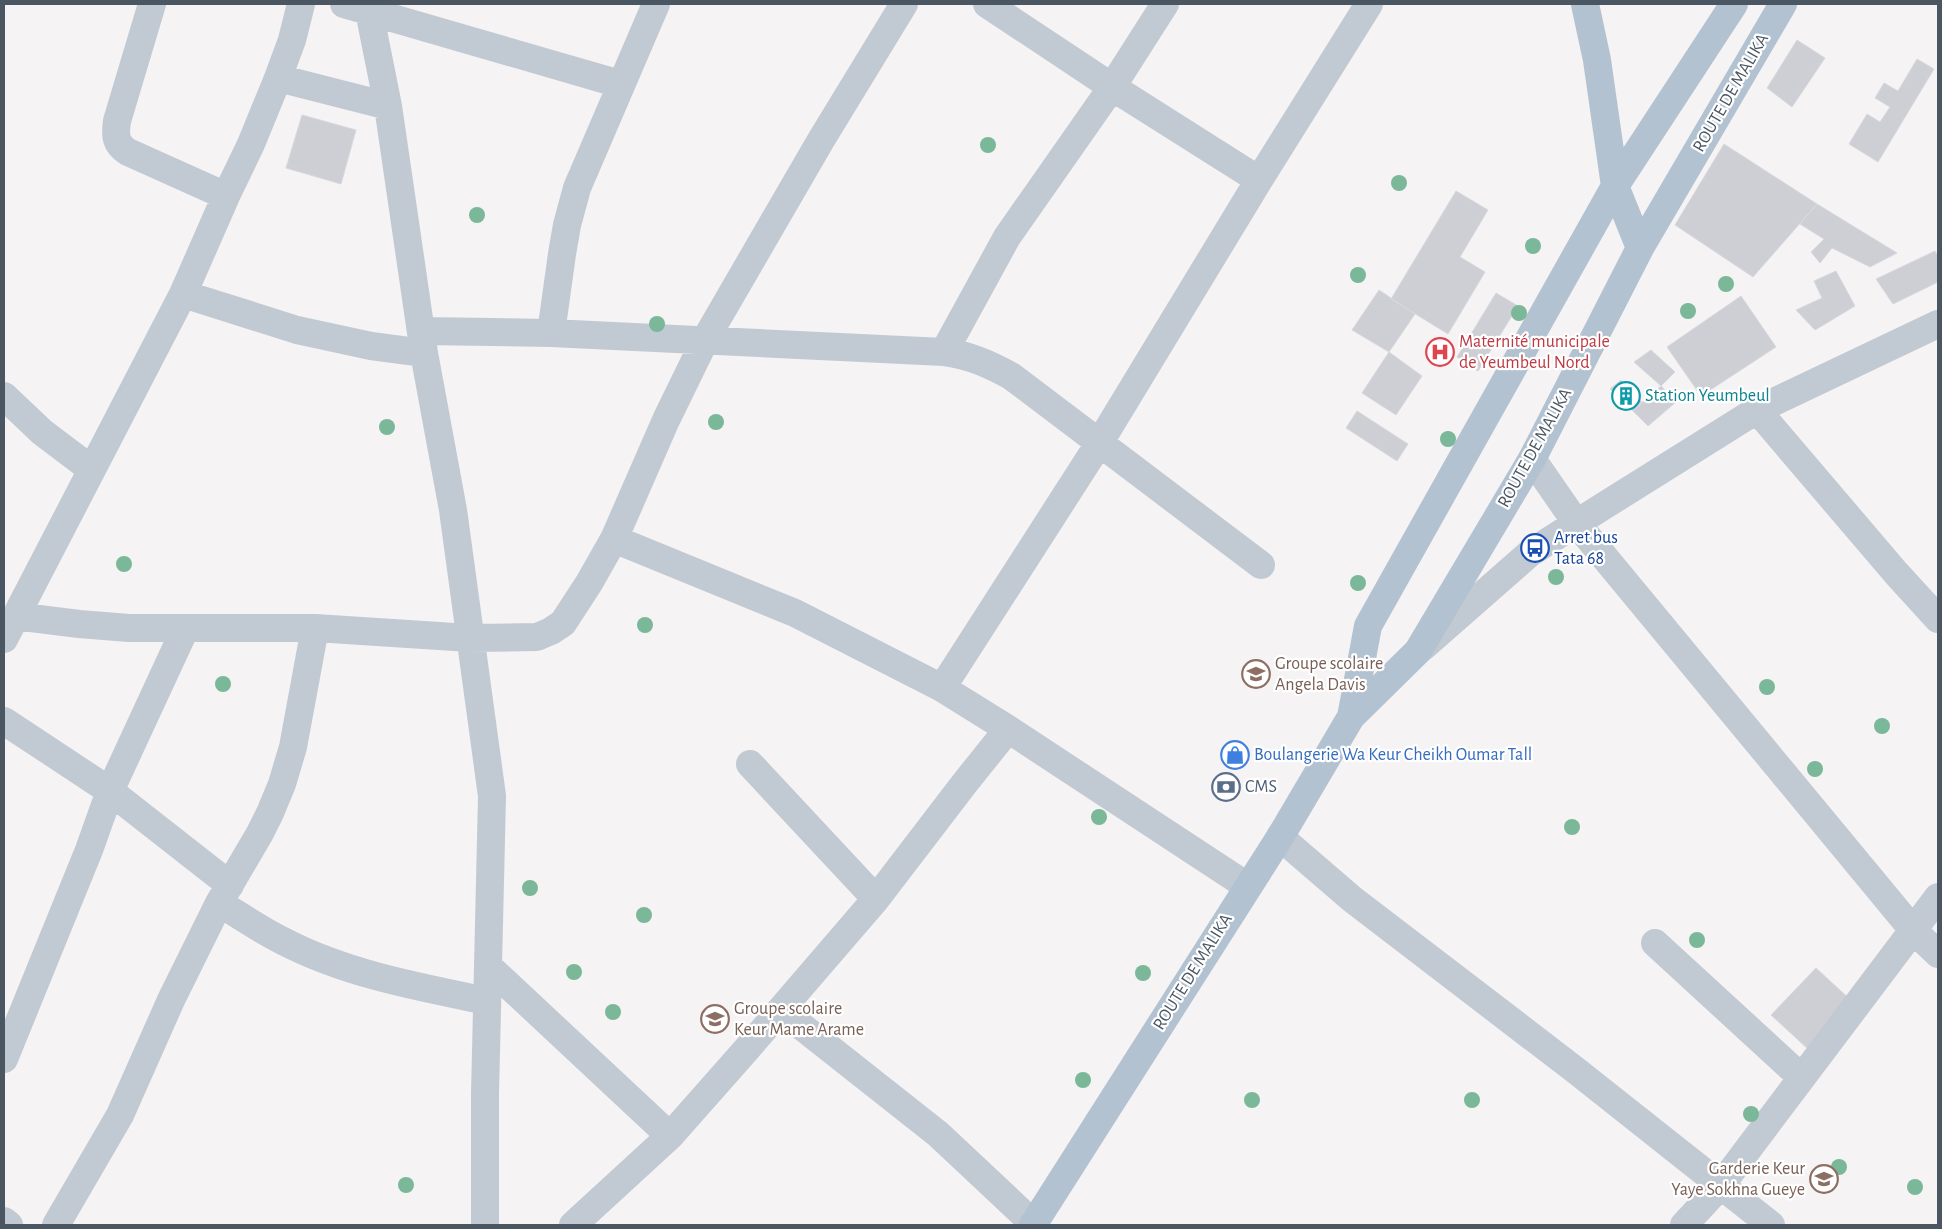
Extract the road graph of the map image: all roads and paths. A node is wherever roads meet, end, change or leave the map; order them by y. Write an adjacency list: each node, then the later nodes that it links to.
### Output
1 (152, 4): 18 (street)
2 (301, 4): 12 (street)
3 (656, 4): 13 (street)
4 (904, 4): 23 (street)
5 (987, 4): 14 (street)
6 (1165, 4): 14 (street)
7 (1369, 4): 16 (street)
8 (1585, 4): 17 (main road)
9 (1734, 4): 17 (main road, ROUTE DE MALIKA)
10 (1783, 4): 19 (main road, ROUTE DE MALIKA)
11 (369, 8): 13 (street); 15 (street)
12 (278, 78): 15 (street); 18 (street)
13 (620, 84): 22 (street)
14 (1112, 87): 16 (street); 25 (street)
15 (388, 106): 24 (street)
16 (1259, 180): 28 (street)
17 (1615, 186): 19 (main road); 41 (main road, ROUTE DE MALIKA)
18 (226, 196): 20 (street)
19 (1640, 248): 29 (main road, ROUTE DE MALIKA)
20 (183, 294): 24 (street); 30 (street)
21 (1938, 324): 27 (street)
22 (551, 333): 23 (street); 24 (street)
23 (705, 340): 25 (street); 32 (street)
24 (422, 342): 38 (street)
25 (944, 352): 28 (street)
26 (4, 396): 30 (street)
27 (1758, 410): 31 (street); 34 (street)
28 (1100, 442): 33 (street); 40 (street)
29 (1532, 459): 31 (street); 39 (main road, ROUTE DE MALIKA)
30 (91, 469): 35 (street)
31 (1577, 524): 39 (street); 51 (street)
32 (614, 539): 38 (street); 40 (street)
33 (1261, 565)
34 (1938, 619)
35 (9, 628): 37 (street)
36 (315, 628): 37 (street); 38 (street); 48 (street)
37 (185, 629): 45 (street)
38 (470, 638): 54 (street)
39 (1418, 651): 41 (main road, ROUTE DE MALIKA)
40 (942, 688): 43 (street)
41 (1350, 717): 46 (main road, ROUTE DE MALIKA)
42 (4, 721): 45 (street)
43 (1008, 729): 47 (street); 50 (street)
44 (750, 764): 50 (street)
45 (110, 791): 48 (street); 57 (street)
46 (1280, 837): 47 (main road, ROUTE DE MALIKA); 60 (street)
47 (1247, 886): 66 (main road, ROUTE DE MALIKA)
48 (224, 894): 55 (street); 63 (street)
49 (1938, 897): 51 (street)
50 (876, 899): 56 (street)
51 (1913, 930): 53 (street); 58 (street)
52 (1656, 943): 58 (street)
53 (1938, 954)
54 (488, 966): 55 (street); 59 (street)
55 (487, 1001): 64 (street)
56 (781, 1010): 59 (street); 66 (street)
57 (4, 1059)
58 (1802, 1077): 60 (street)
59 (670, 1136): 65 (street)
60 (1721, 1185): 67 (street); 68 (street)
61 (4, 1221): 62 (street)
62 (9, 1225)
63 (56, 1225)
64 (485, 1225)
65 (573, 1225)
66 (1034, 1225)
67 (1684, 1225)
68 (1771, 1225)

